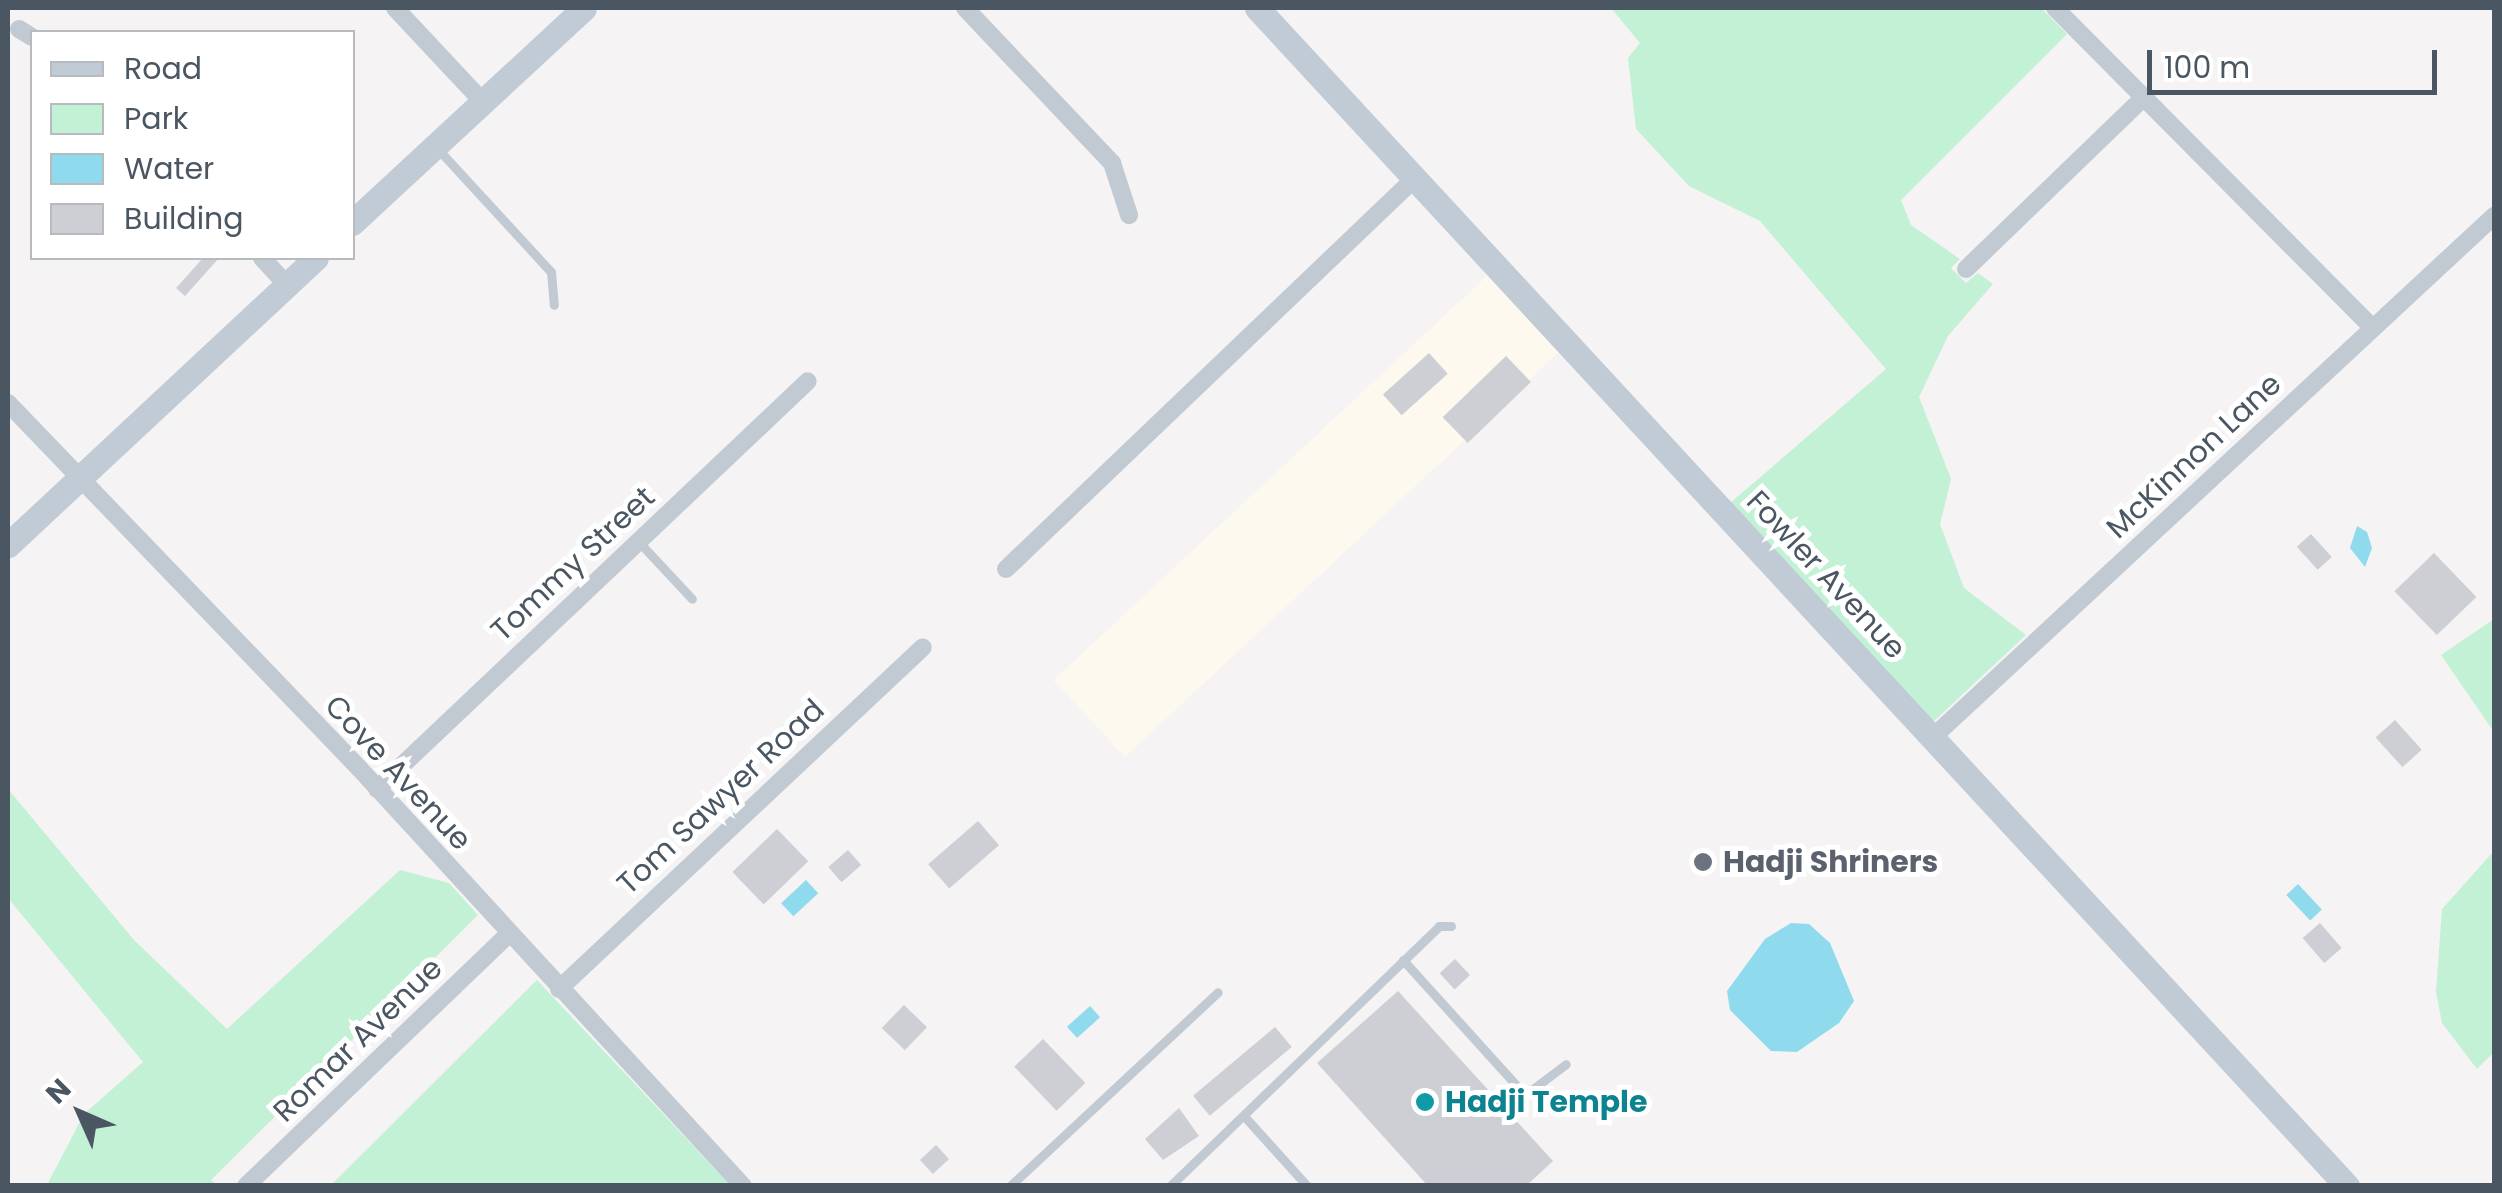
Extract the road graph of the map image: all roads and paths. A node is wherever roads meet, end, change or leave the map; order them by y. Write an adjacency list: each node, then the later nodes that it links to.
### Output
1 (395, 8): 7 (street)
2 (584, 8): 7 (street)
3 (965, 8): 10 (street)
4 (1257, 8): 9 (street, Fowler Avenue)
5 (2055, 8): 6 (street)
6 (2144, 97): 15 (street); 18 (street)
7 (483, 102): 8 (street)
8 (436, 146): 12 (street); 17 (lane)
9 (1415, 178): 24 (street); 27 (street, Fowler Avenue)
10 (1129, 215)
11 (2494, 216): 18 (street, McKinnon Lane)
12 (355, 220)
13 (264, 260): 16 (street)
14 (314, 260): 16 (street)
15 (1966, 269)
16 (287, 284): 21 (street)
17 (554, 306)
18 (2373, 328): 27 (street, McKinnon Lane)
19 (808, 381): 22 (street, Tommy Street)
20 (8, 404): 21 (street, Cove Avenue)
21 (79, 478): 23 (street); 28 (street, Cove Avenue)
22 (638, 541): 25 (lane); 28 (street, Tommy Street)
23 (8, 545)
24 (1006, 570)
25 (692, 599)
26 (922, 647): 32 (street, Tom Sawyer Road)
27 (1932, 738): 41 (street, Fowler Avenue)
28 (377, 789): 30 (street, Cove Avenue)
29 (1450, 926): 31 (lane)
30 (508, 934): 32 (street, Cove Avenue); 36 (street, Romar Avenue)
31 (1403, 960): 34 (lane); 35 (lane)
32 (559, 989): 37 (street, Cove Avenue)
33 (1218, 992): 38 (lane)
34 (1566, 1064)
35 (1244, 1116): 39 (lane); 40 (lane)
36 (246, 1186)
37 (743, 1186)
38 (1010, 1186)
39 (1170, 1186)
40 (1307, 1186)
41 (2347, 1186)

